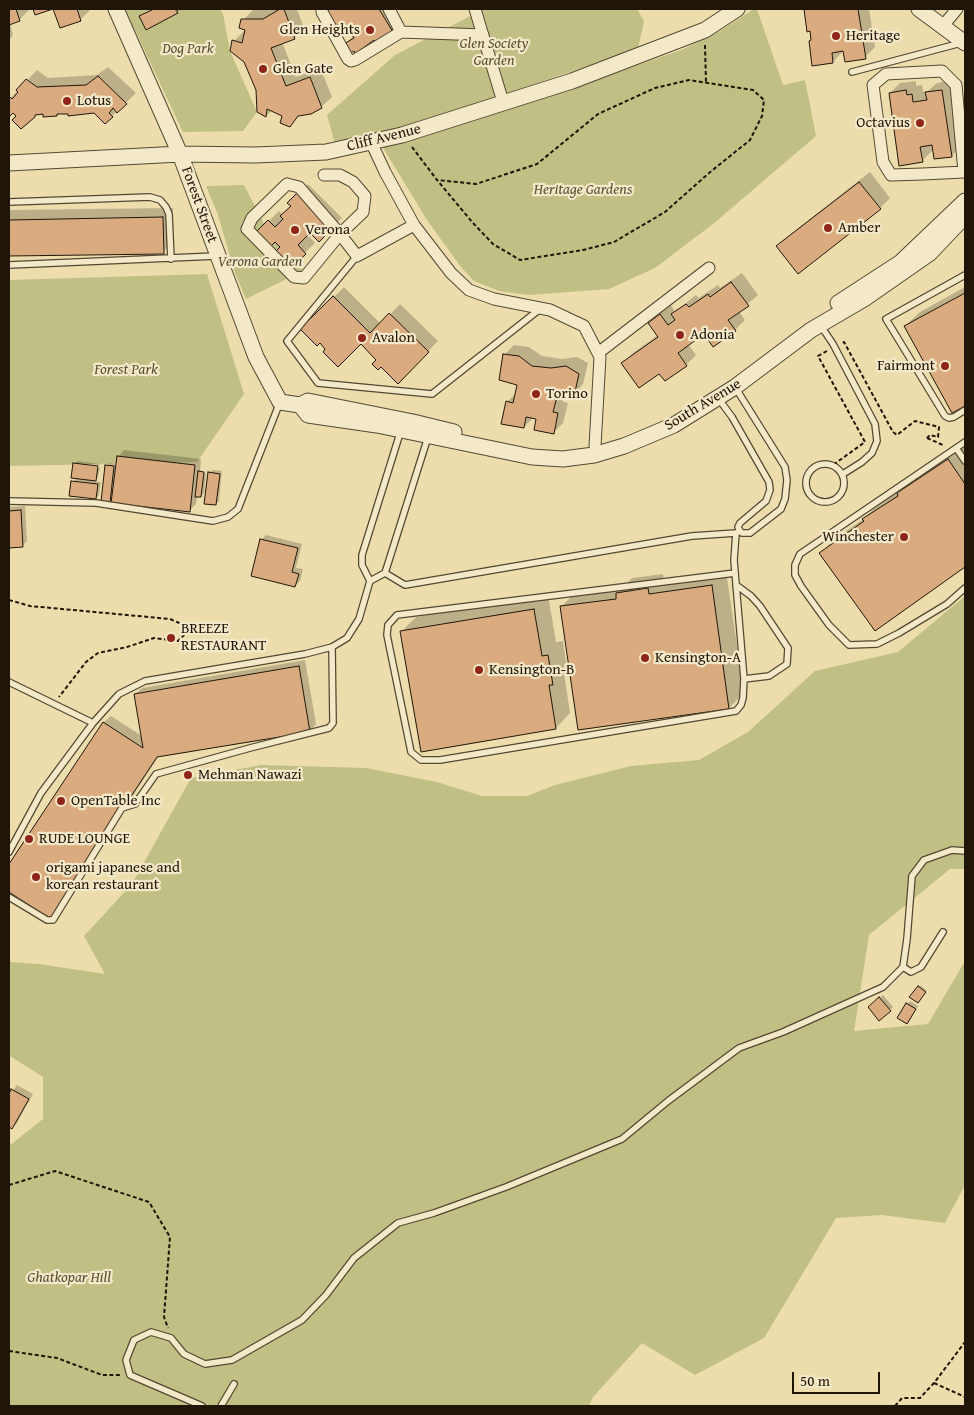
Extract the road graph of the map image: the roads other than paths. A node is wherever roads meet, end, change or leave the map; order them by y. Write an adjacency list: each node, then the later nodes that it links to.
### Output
1 (116, 9): 17 (street, Forest Street)
2 (322, 9): 10 (street)
3 (389, 9): 10 (street)
4 (475, 9): 12 (street)
5 (737, 9): 15 (street, Cliff Avenue)
6 (919, 9): 13 (street)
7 (932, 9): 9 (street)
8 (956, 9): 9 (street)
9 (947, 21): 11 (street)
10 (401, 32): 12 (street)
11 (965, 33)
12 (483, 35): 15 (street)
13 (965, 43): 14 (lane)
14 (852, 72)
15 (502, 102): 16 (street, Cliff Avenue)
16 (371, 142): 17 (street, Cliff Avenue); 24 (street)
17 (180, 154): 18 (street, Cliff Avenue); 26 (street, Forest Street)
18 (9, 163)
19 (965, 172): 19 (street)
20 (324, 175): 25 (street)
21 (965, 201): 43 (street)
22 (9, 202): 28 (lane)
23 (965, 216): 33 (street, South Avenue)
24 (414, 225): 27 (street); 32 (street)
25 (340, 234): 25 (street); 27 (street)
26 (217, 256): 28 (lane); 37 (street, Forest Street)
27 (357, 256): 32 (lane)
28 (171, 259): 29 (lane)
29 (9, 265)
30 (709, 268): 34 (street)
31 (965, 275): 39 (lane)
32 (541, 308): 34 (street)
33 (820, 324): 35 (street, South Avenue); 46 (lane)
34 (598, 353): 43 (street)
35 (735, 387): 36 (street, South Avenue); 48 (lane)
36 (718, 398): 41 (street, South Avenue); 48 (lane)
37 (280, 402): 38 (street, South Avenue); 47 (lane)
38 (300, 405): 40 (street, South Avenue); 43 (street)
39 (965, 410)
40 (401, 430): 41 (street, South Avenue); 51 (lane)
41 (428, 437): 49 (lane)
42 (965, 442): 44 (lane)
43 (595, 446)
44 (956, 448): 45 (lane); 53 (lane)
45 (965, 460)
46 (843, 474): 46 (lane)
47 (9, 501)
48 (738, 532): 49 (lane); 50 (lane)
49 (385, 573): 51 (lane)
50 (735, 573): 52 (lane); 55 (lane)
51 (370, 581): 54 (lane)
52 (736, 585): 55 (lane); 55 (lane)
53 (965, 588)
54 (332, 647): 57 (lane); 60 (lane)
55 (744, 679)
56 (9, 682): 57 (lane)
57 (92, 723): 59 (lane)
58 (965, 851): 62 (lane)
59 (9, 852)
60 (9, 897)
61 (943, 932): 62 (lane)
62 (903, 967): 64 (lane)
63 (234, 1384): 65 (lane)
64 (202, 1406)
65 (221, 1406)

